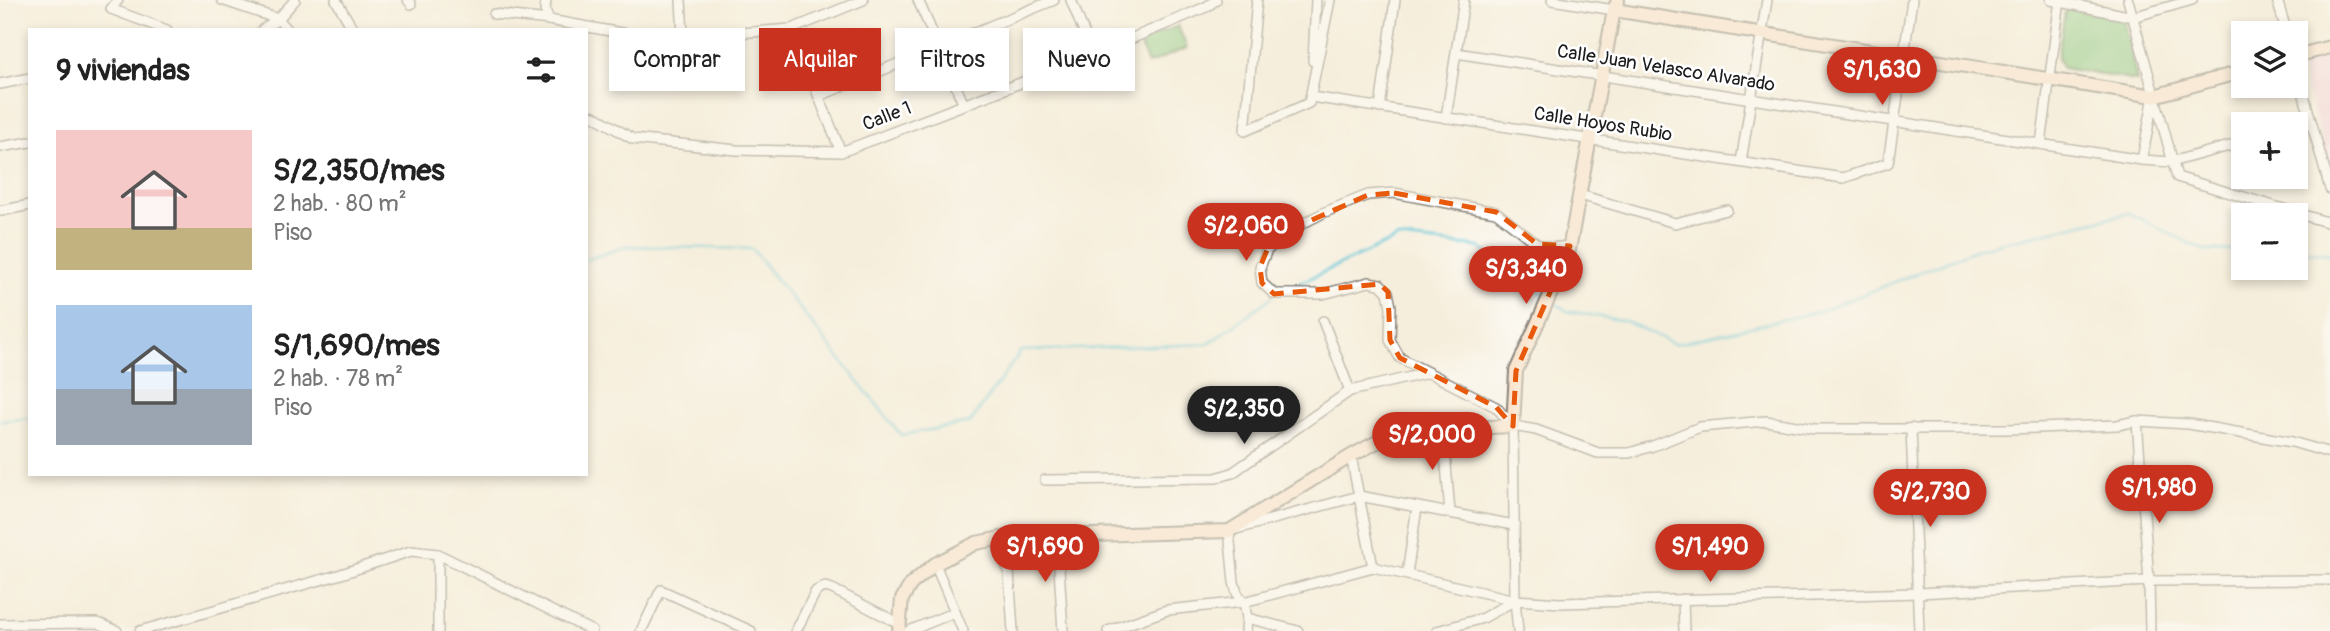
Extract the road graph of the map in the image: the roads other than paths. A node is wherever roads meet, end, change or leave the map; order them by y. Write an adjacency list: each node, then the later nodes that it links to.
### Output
1 (118, 0): 30 (street)
2 (223, 0): 27 (street)
3 (295, 0): 27 (street)
4 (336, 0): 33 (street)
5 (545, 0): 28 (street)
6 (681, 0): 34 (street)
7 (863, 0): 39 (street)
8 (918, 0): 35 (street)
9 (1054, 0): 36 (street)
10 (1070, 0): 37 (street)
11 (1216, 0): 41 (street, Calle 1)
12 (1316, 0): 57 (street)
13 (1329, 0): 57 (street)
14 (1395, 0): 61 (street)
15 (1464, 0): 43 (street)
16 (1552, 0): 24 (street)
17 (1767, 0): 40 (street)
18 (1912, 0): 45 (street)
19 (2057, 0): 26 (street); 50 (street)
20 (2128, 0): 26 (street)
21 (2192, 0): 26 (street)
22 (2277, 0): 29 (street)
23 (1255, 2): 57 (street)
24 (1615, 3): 40 (street); 48 (street)
25 (494, 14): 28 (street)
26 (2133, 17): 56 (street)
27 (278, 19): 31 (street); 32 (street)
28 (549, 20): 38 (street)
29 (2283, 21)
30 (162, 28)
31 (265, 28)
32 (286, 28)
33 (354, 28)
34 (683, 28)
35 (930, 28)
36 (985, 28)
37 (1082, 28)
38 (609, 31)
39 (745, 32)
40 (1762, 33): 45 (street); 59 (street)
41 (1135, 37)
42 (2330, 47): 44 (street)
43 (1456, 53): 48 (street, Calle Juan Velasco Alvarado); 63 (street)
44 (2308, 53)
45 (1904, 56): 50 (street); 64 (street)
46 (895, 65): 55 (street)
47 (2231, 75): 56 (street)
48 (1602, 76): 59 (street, Calle Juan Velasco Alvarado); 67 (street)
49 (28, 78): 52 (street)
50 (2049, 78): 56 (street); 69 (street)
51 (1023, 82): 60 (street, Calle 1)
52 (0, 84)
53 (817, 91): 55 (street)
54 (958, 91): 60 (street)
55 (819, 96): 72 (street)
56 (2154, 96): 73 (street); 75 (street)
57 (1311, 97): 61 (street, Calle Hoyos Rubio)
58 (2305, 98): 65 (street)
59 (1751, 99): 64 (street, Calle Juan Velasco Alvarado); 74 (street)
60 (964, 105): 72 (street, Calle 1)
61 (1380, 108): 63 (street, Calle Hoyos Rubio)
62 (588, 114): 72 (street)
63 (1446, 118): 67 (street, Calle Hoyos Rubio)
64 (1895, 121): 69 (street, Calle Juan Velasco Alvarado); 74 (street, Calle Hoyos Rubio)
65 (2312, 124): 66 (street); 76 (street)
66 (2308, 125)
67 (1590, 140): 74 (street, Calle Hoyos Rubio); 77 (street)
68 (28, 142): 71 (street)
69 (2041, 144): 73 (street, Calle Juan Velasco Alvarado)
70 (2231, 146): 75 (street, Calle Juan Velasco Alvarado)
71 (0, 147)
72 (841, 152)
73 (2142, 160): 75 (street, Calle Juan Velasco Alvarado)
74 (1741, 162)
75 (2171, 162): 81 (street)
76 (2330, 189)
77 (1580, 195): 79 (street); 82 (street)
78 (28, 205): 80 (street)
79 (1727, 210)
80 (0, 211)
81 (2330, 223)
82 (1570, 246): 84 (street); 87 (street)
83 (1323, 321): 85 (street)
84 (1428, 373): 85 (street); 87 (street)
85 (1350, 391): 92 (street)
86 (2137, 421): 88 (street); 90 (street); 105 (street)
87 (1513, 426): 88 (street); 89 (street); 96 (street)
88 (1911, 428): 106 (street)
89 (1443, 429): 91 (street); 95 (street)
90 (2330, 453)
91 (1351, 456): 93 (street); 97 (street)
92 (1045, 480)
93 (1359, 496): 94 (street); 97 (street); 102 (street)
94 (1417, 507): 95 (street); 103 (street)
95 (1450, 513): 96 (street)
96 (1514, 525): 108 (street)
97 (1229, 531): 98 (street); 109 (street)
98 (1057, 536): 99 (street); 123 (street)
99 (996, 539): 101 (street); 122 (street)
100 (438, 554): 115 (street); 116 (street); 117 (street)
101 (935, 564): 110 (street); 113 (street)
102 (1373, 567): 103 (street); 109 (street)
103 (1407, 574): 108 (street)
104 (2330, 580): 105 (street)
105 (2149, 581): 106 (street); 131 (street)
106 (1918, 593): 107 (street); 130 (street)
107 (1683, 599): 108 (street); 129 (street)
108 (1515, 600): 127 (street); 128 (street)
109 (1244, 602): 111 (street); 124 (street)
110 (956, 612): 113 (street); 121 (street)
111 (1247, 618): 125 (street); 126 (street)
112 (0, 624): 114 (street)
113 (903, 629): 120 (street)
114 (117, 631)
115 (140, 631)
116 (438, 631)
117 (592, 631)
118 (641, 631): 119 (street)
119 (751, 631)
120 (796, 631)
121 (963, 631)
122 (1013, 631)
123 (1063, 631)
124 (1108, 631)
125 (1246, 631)
126 (1298, 631)
127 (1437, 631)
128 (1518, 631)
129 (1684, 631)
130 (1919, 631)
131 (2150, 631)

